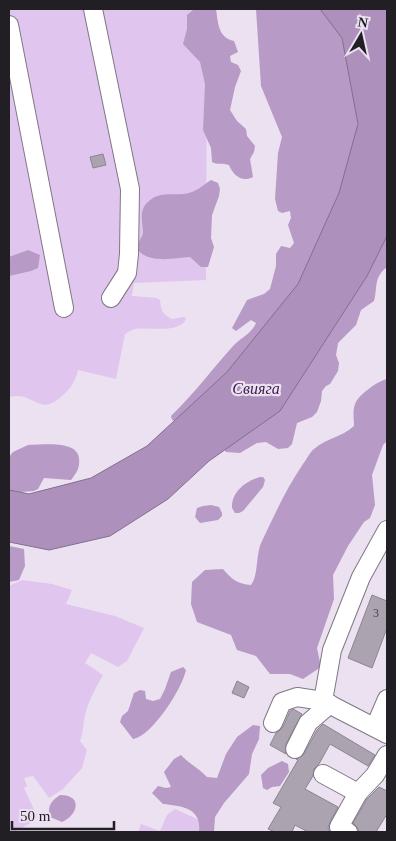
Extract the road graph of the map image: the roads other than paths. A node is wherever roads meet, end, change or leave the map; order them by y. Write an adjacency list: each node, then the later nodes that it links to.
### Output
1 (93, 9): 3 (lane)
2 (9, 25): 4 (lane)
3 (110, 298)
4 (64, 308)
5 (387, 530): 7 (lane)
6 (387, 699): 9 (lane)
7 (326, 702): 8 (lane); 9 (lane); 10 (lane)
8 (273, 723)
9 (381, 731)
10 (295, 749)
11 (387, 755): 13 (lane)
12 (323, 774): 13 (lane)
13 (358, 793): 14 (lane)
14 (348, 832)

